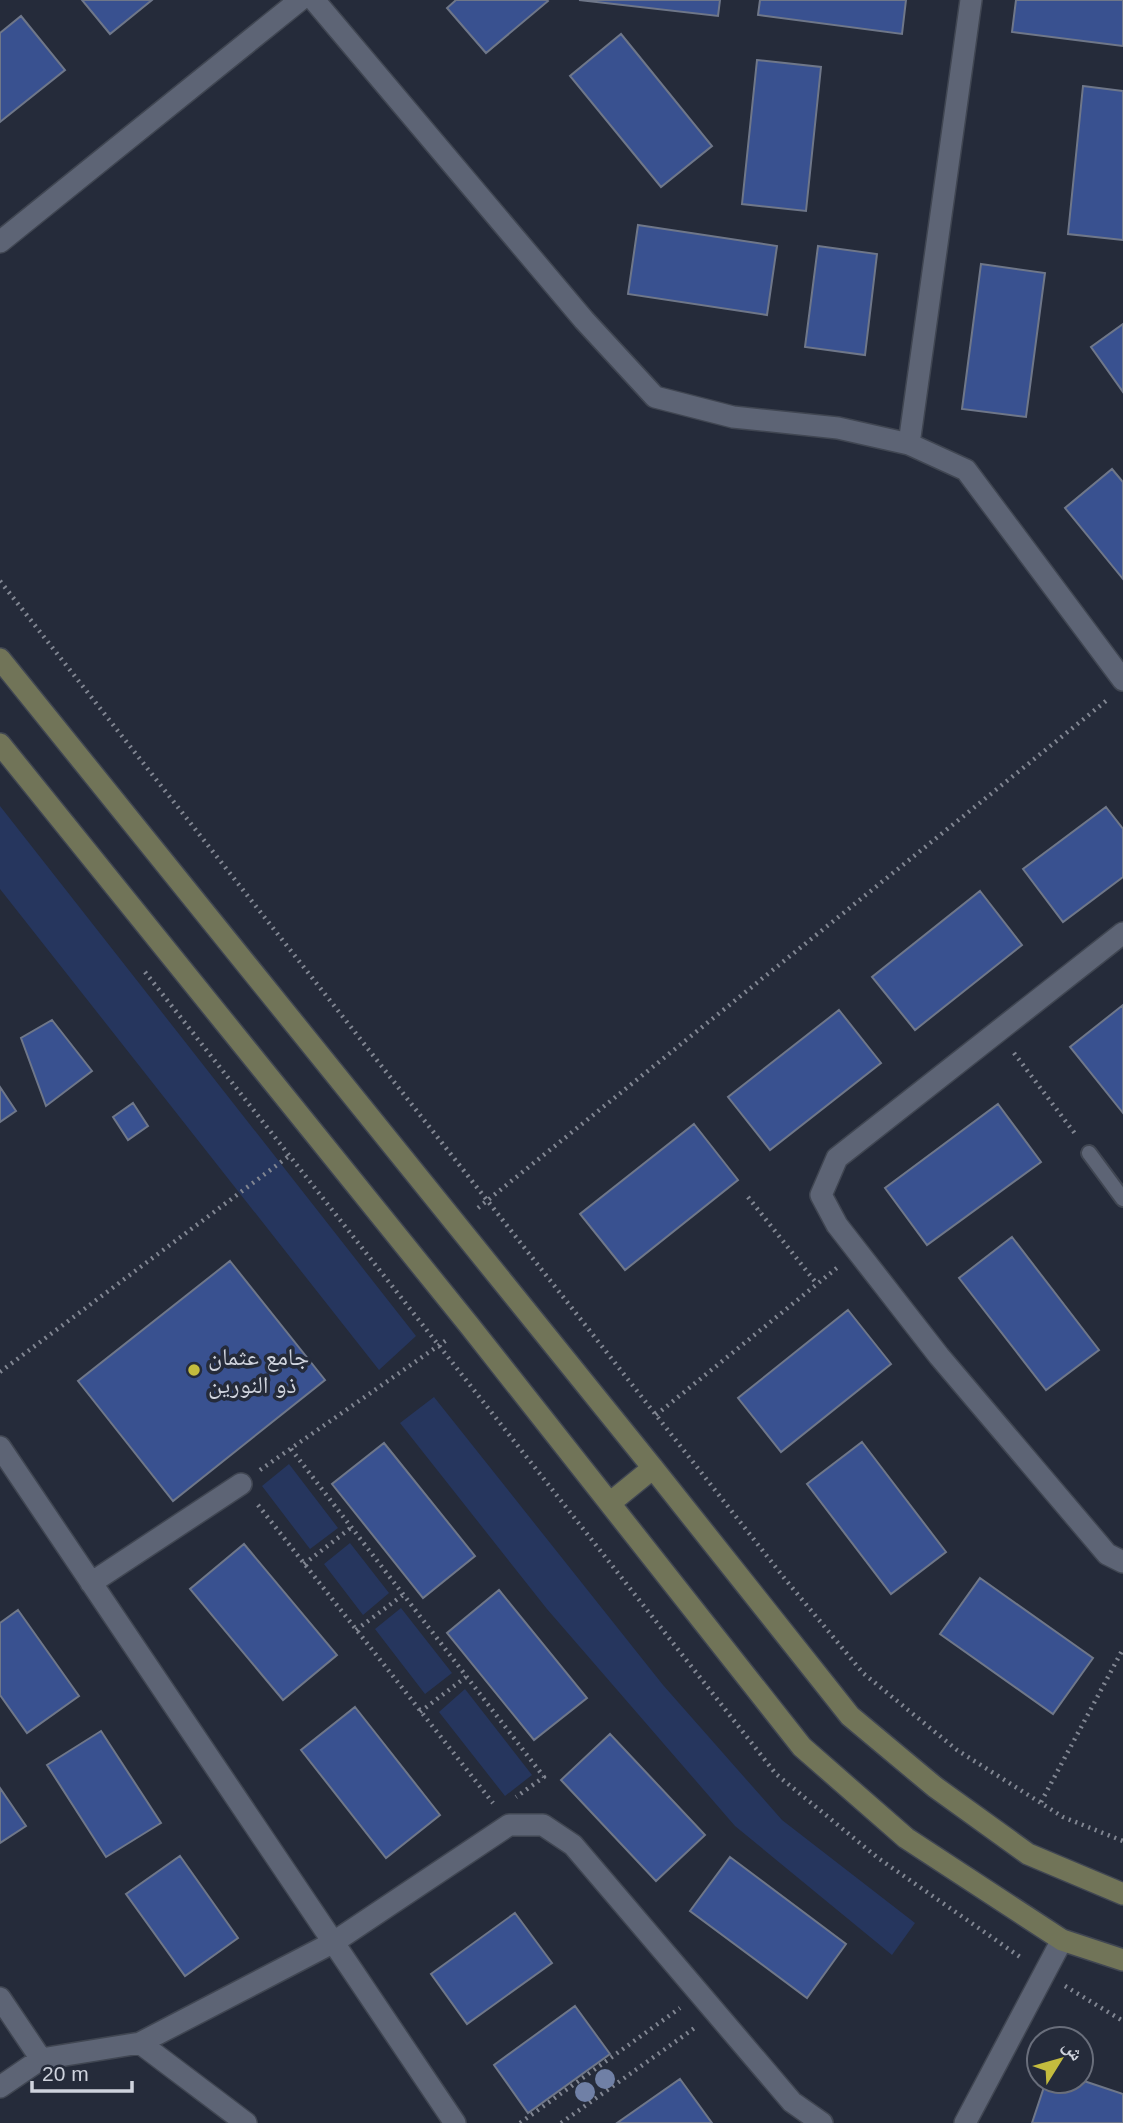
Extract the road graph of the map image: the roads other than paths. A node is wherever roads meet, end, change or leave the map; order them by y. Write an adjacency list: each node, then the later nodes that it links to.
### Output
1 (300, 0): 4 (street)
2 (314, 0): 5 (street)
3 (971, 0): 5 (street)
4 (0, 242)
5 (909, 444): 7 (street)
6 (0, 659): 13 (street)
7 (1118, 688)
8 (0, 744): 15 (street)
9 (1123, 933): 16 (street)
10 (1089, 1153): 11 (lane)
11 (1123, 1199)
12 (0, 1447): 17 (street)
13 (653, 1468): 15 (street); 18 (street)
14 (241, 1484): 17 (street)
15 (610, 1503): 19 (street)
16 (1123, 1562)
17 (91, 1583): 20 (street)
18 (1123, 1894)
19 (1062, 1940): 21 (street); 29 (street)
20 (334, 1942): 23 (street); 27 (street); 28 (street)
21 (1123, 1960)
22 (0, 1998): 24 (street)
23 (140, 2043): 24 (street); 26 (street)
24 (41, 2059): 25 (street)
25 (0, 2087)
26 (246, 2123)
27 (455, 2123)
28 (822, 2123)
29 (965, 2123)

